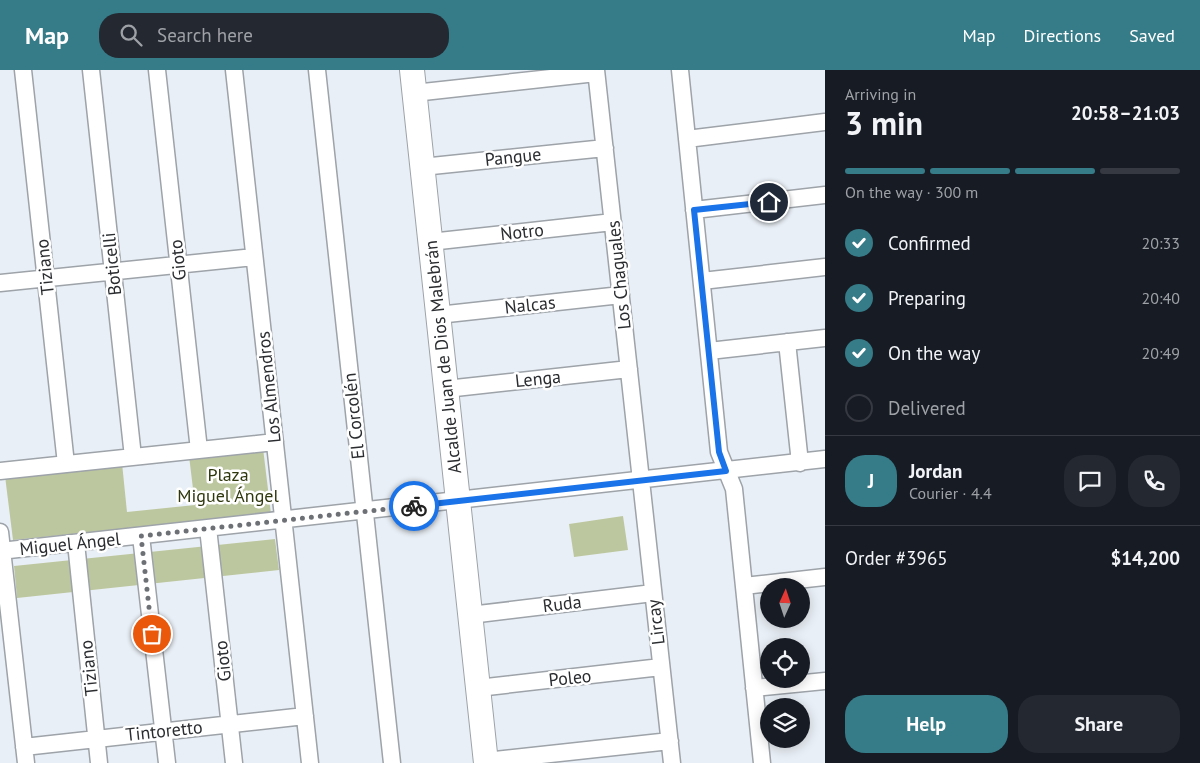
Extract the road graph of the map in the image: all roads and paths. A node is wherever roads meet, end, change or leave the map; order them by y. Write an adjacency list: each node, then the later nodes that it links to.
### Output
1 (23, 70): 22 (street, Tiziano)
2 (90, 70): 21 (street, Boticelli)
3 (157, 70): 19 (street, Gioto)
4 (234, 70): 18 (street, Los Almendros)
5 (317, 70): 42 (street, El Corcolén)
6 (412, 70): 9 (street, Alcalde Juan de Dios Malebrán)
7 (680, 70): 11 (street)
8 (596, 72): 9 (street); 12 (street, Los Chaguales)
9 (414, 93): 13 (street, Alcalde Juan de Dios Malebrán)
10 (825, 122): 11 (street)
11 (687, 139): 15 (street)
12 (605, 148): 13 (street, Pangue); 16 (street, Los Chaguales)
13 (422, 167): 17 (street, Alcalde Juan de Dios Malebrán)
14 (825, 195): 15 (street)
15 (694, 210): 23 (street)
16 (613, 222): 17 (street, Notro); 25 (street, Los Chaguales)
17 (430, 242): 26 (street, Alcalde Juan de Dios Malebrán)
18 (254, 257): 19 (street); 32 (street, Los Almendros)
19 (179, 265): 21 (street); 33 (street, Gioto)
20 (825, 267): 23 (street)
21 (112, 272): 22 (street); 34 (street, Boticelli)
22 (46, 278): 24 (street); 37 (street, Tiziano)
23 (702, 280): 29 (street)
24 (0, 283)
25 (621, 295): 26 (street, Nalcas); 30 (street, Los Chaguales)
26 (438, 315): 31 (street, Alcalde Juan de Dios Malebrán)
27 (825, 338): 28 (street)
28 (787, 342): 29 (street); 36 (street)
29 (709, 351): 39 (street)
30 (629, 369): 31 (street, Lenga); 40 (street, Los Chaguales)
31 (446, 389): 41 (street, Alcalde Juan de Dios Malebrán)
32 (275, 442): 33 (street); 43 (street, Los Almendros)
33 (199, 450): 34 (street)
34 (133, 457): 37 (street)
35 (825, 459): 36 (street, Miguel Ángel)
36 (800, 463): 39 (street, Miguel Ángel)
37 (66, 464): 38 (street)
38 (0, 471)
39 (726, 471): 40 (street, Miguel Ángel); 50 (street)
40 (641, 480): 41 (street, Miguel Ángel); 51 (street, Lircay)
41 (458, 501): 42 (street, Miguel Ángel); 52 (street, Alcalde Juan de Dios Malebrán)
42 (365, 511): 43 (street, Miguel Ángel); 68 (street, El Corcolén)
43 (283, 520): 44 (street, Miguel Ángel); 57 (street, Los Almendros)
44 (208, 528): 46 (street, Miguel Ángel); 58 (street, Gioto)
45 (0, 532): 48 (street)
46 (141, 536): 47 (street, Miguel Ángel); 59 (street)
47 (76, 543): 48 (street, Miguel Ángel); 60 (street, Tiziano)
48 (1, 551): 62 (street)
49 (825, 577): 50 (street)
50 (744, 586): 56 (street)
51 (653, 593): 52 (street, Ruda); 53 (street, Lircay)
52 (470, 614): 55 (street, Alcalde Juan de Dios Malebrán)
53 (662, 667): 55 (street, Poleo); 61 (street, Lircay)
54 (825, 681): 56 (street)
55 (478, 688): 63 (street, Alcalde Juan de Dios Malebrán)
56 (754, 688): 70 (street)
57 (305, 716): 58 (street, Tintoretto); 67 (street, Los Almendros)
58 (230, 724): 59 (street, Tintoretto); 66 (street, Gioto)
59 (163, 732): 60 (street, Tintoretto); 65 (street)
60 (97, 738): 62 (street, Tintoretto); 64 (street, Tiziano)
61 (670, 741): 63 (street); 69 (street, Lircay)
62 (25, 755)
63 (486, 762)
64 (99, 763)
65 (166, 763)
66 (234, 763)
67 (310, 763)
68 (392, 763)
69 (672, 763)
70 (762, 763)

